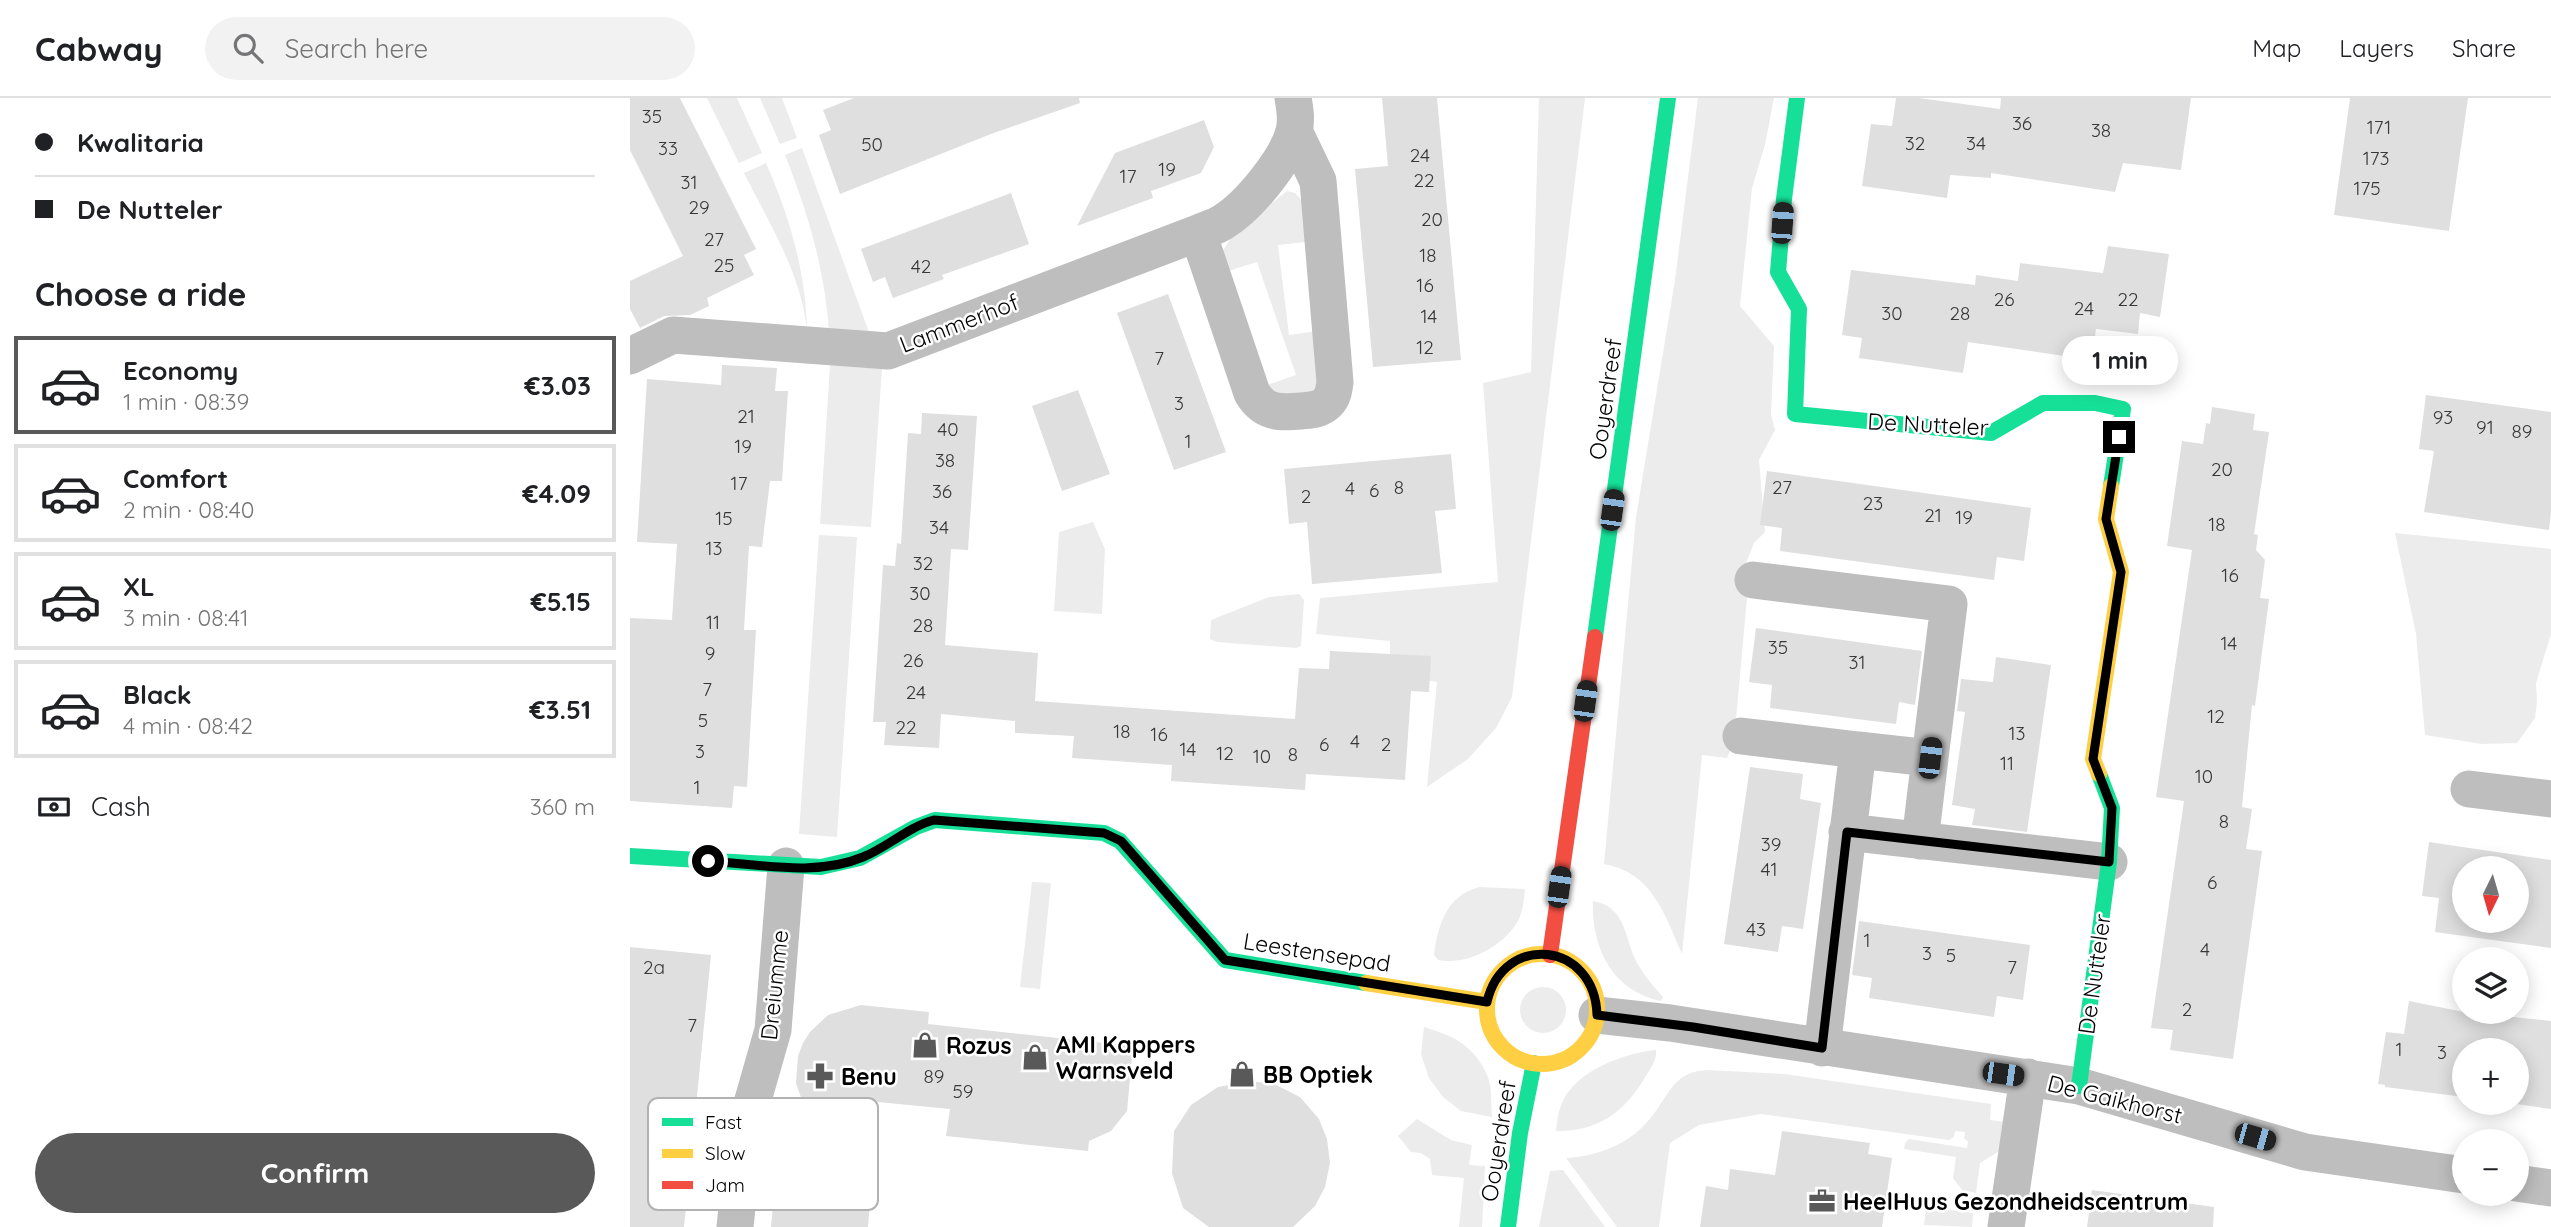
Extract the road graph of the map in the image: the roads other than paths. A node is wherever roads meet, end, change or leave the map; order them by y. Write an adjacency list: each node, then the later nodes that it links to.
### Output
1 (1668, 98): 17 (street, Ooyerdreef)
2 (1797, 98): 15 (street, De Nutteler)
3 (1294, 115): 4 (street, Lammerhof); 4 (street, Lammerhof)
4 (1198, 233): 5 (street, Lammerhof)
5 (630, 356)
6 (1753, 580): 9 (street)
7 (1741, 736): 8 (street)
8 (1858, 750): 9 (street); 12 (street)
9 (1930, 758): 13 (street)
10 (2469, 789): 11 (street)
11 (2551, 799)
12 (1847, 832): 13 (street); 20 (street)
13 (1920, 841): 15 (street)
14 (630, 856): 16 (street, Leestensepad)
15 (2109, 862): 23 (street, De Nutteler)
16 (786, 866): 18 (street, Leestensepad); 24 (street, Dreiumme)
17 (1550, 955): 18 (street); 19 (street)
18 (1487, 1002): 21 (street)
19 (1597, 1015): 20 (street, De Gaikhorst); 21 (street)
20 (1822, 1048): 22 (street, De Gaikhorst)
21 (1534, 1063): 28 (street, Ooyerdreef)
22 (2028, 1077): 23 (street, De Gaikhorst); 29 (street)
23 (2079, 1086): 25 (street, De Gaikhorst)
24 (754, 1098)
25 (2452, 1173)
26 (2529, 1185): 27 (street)
27 (2551, 1188)
28 (1508, 1227)
29 (2007, 1227)

